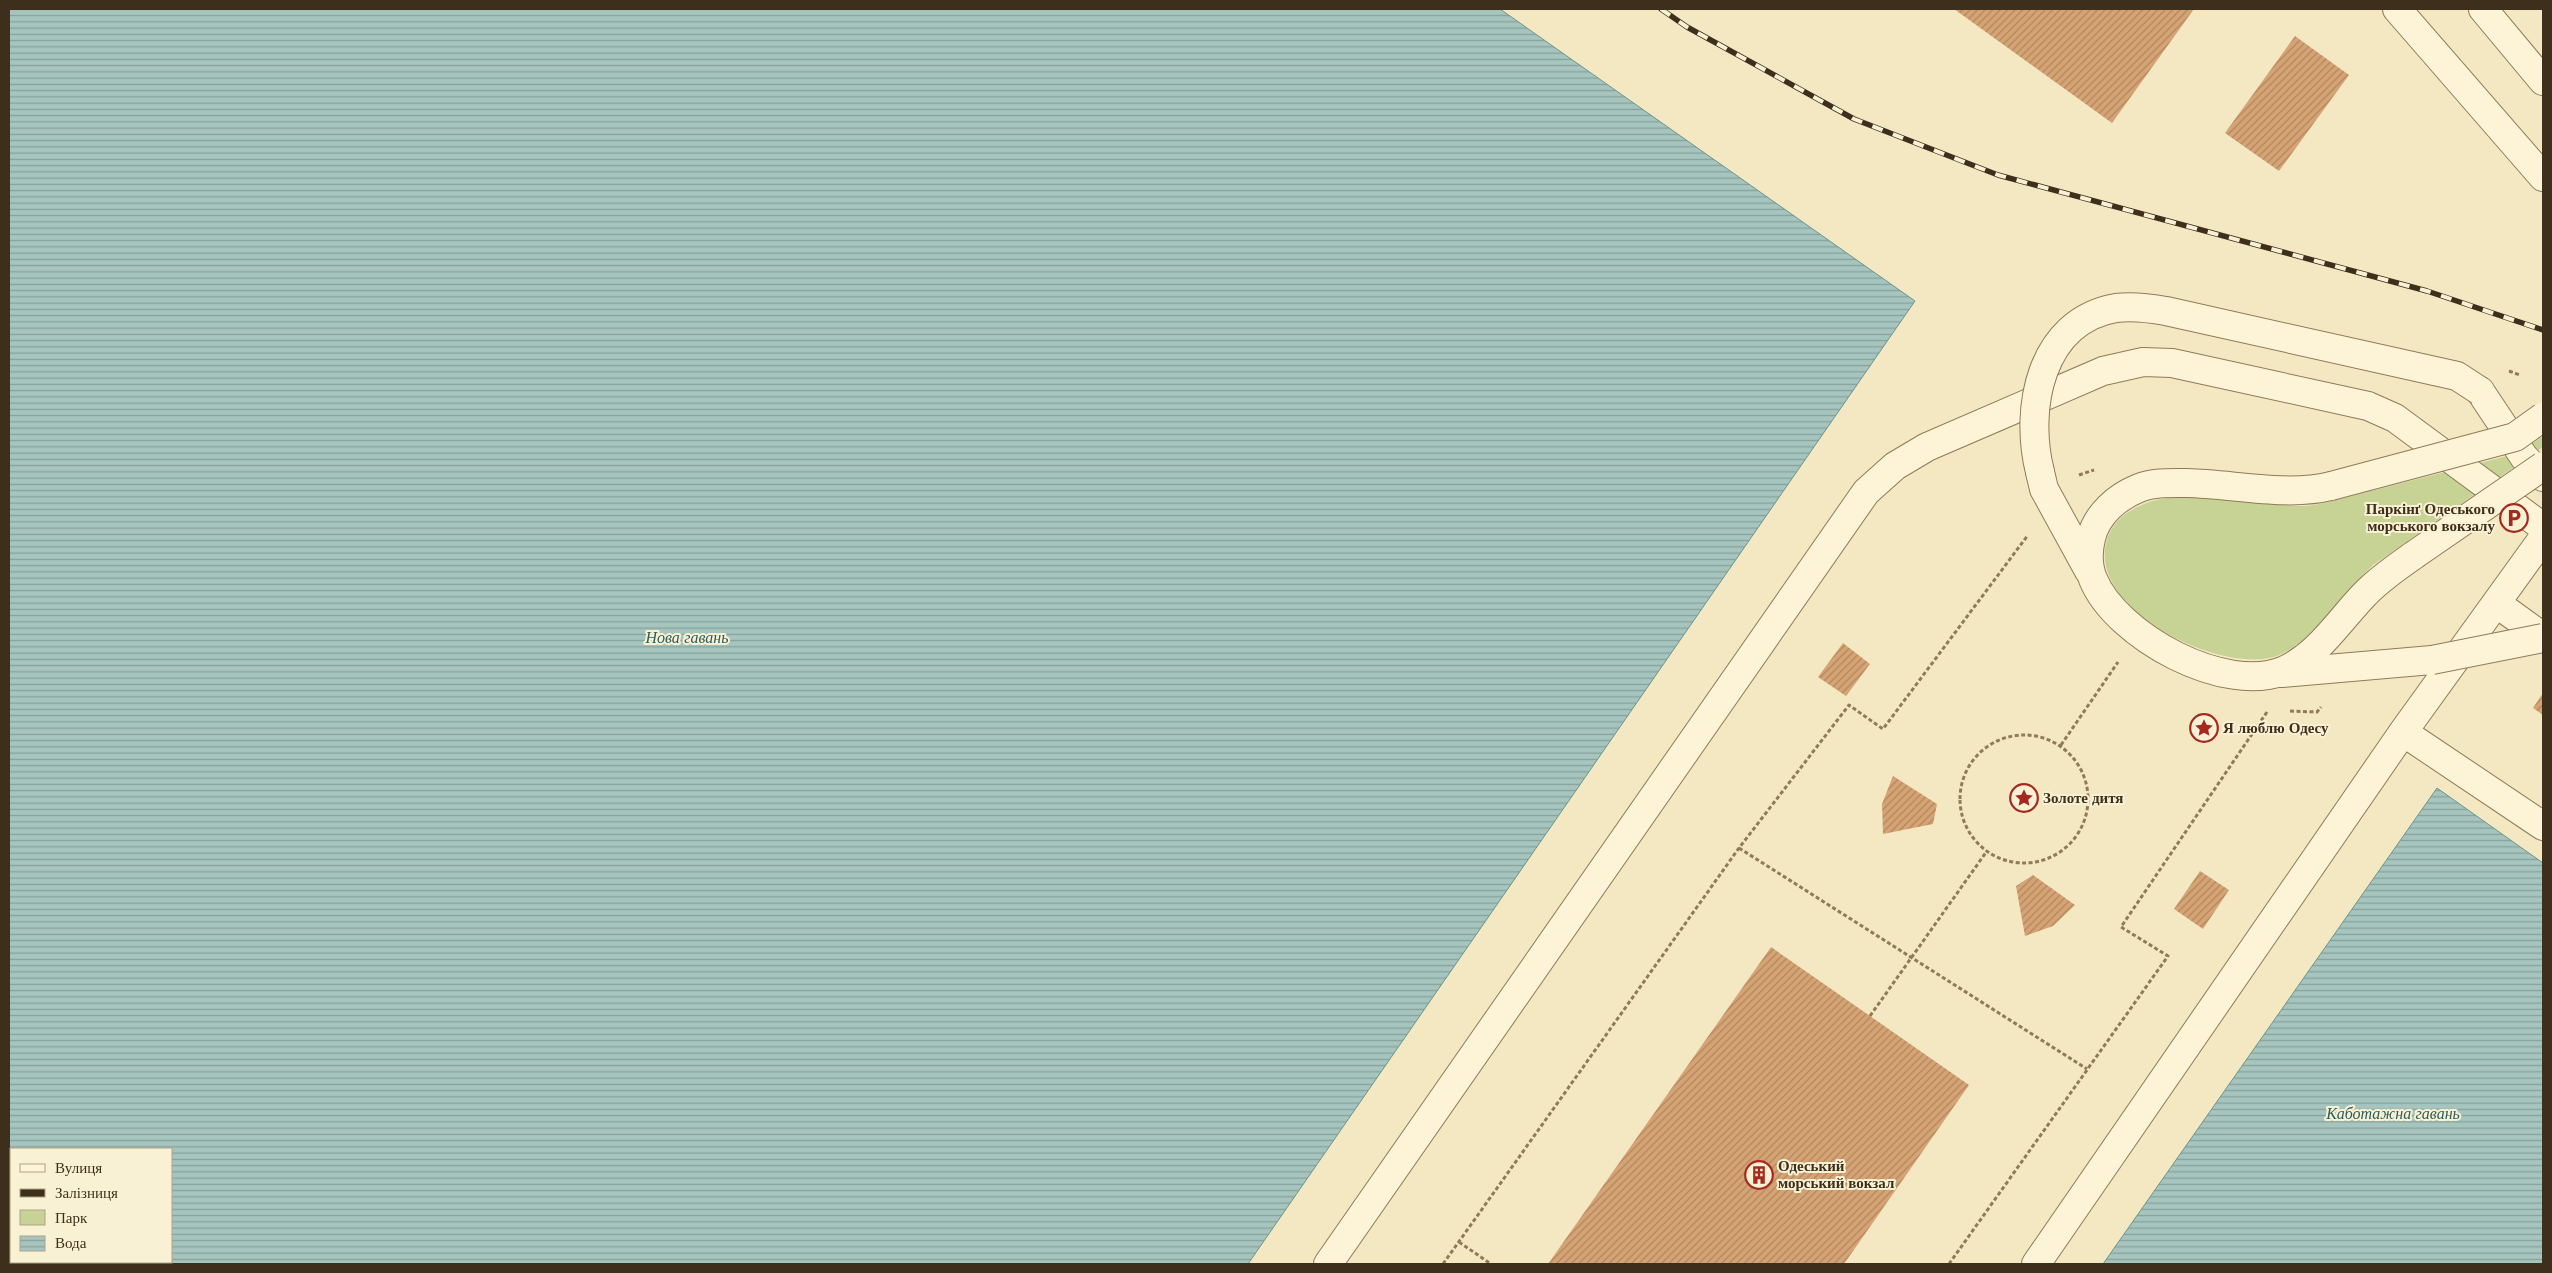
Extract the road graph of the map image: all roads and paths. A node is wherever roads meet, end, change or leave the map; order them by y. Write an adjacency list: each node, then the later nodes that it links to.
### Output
1 (2396, 9): 4 (street)
2 (2483, 9): 3 (street)
3 (2543, 81)
4 (2543, 177)
5 (2543, 418): 13 (street, bridge)
6 (2543, 466): 18 (street, bridge)
7 (2104, 468): 9 (path)
8 (2543, 477): 9 (street, bridge)
9 (2042, 480): 13 (street)
10 (2543, 527): 30 (street)
11 (2543, 538): 14 (street)
12 (2034, 540): 24 (path)
13 (2093, 578): 18 (street)
14 (2496, 603): 15 (street); 21 (street)
15 (2543, 638): 17 (street, bridge)
16 (2120, 659): 22 (path)
17 (2350, 667): 18 (street); 20 (path)
18 (2270, 674)
19 (2261, 708): 28 (path)
20 (2285, 711)
21 (2402, 732): 23 (street); 34 (street)
22 (2061, 745): 25 (path); 25 (path)
23 (2543, 826)
24 (1739, 848): 26 (path); 29 (path)
25 (1987, 851): 26 (path)
26 (1913, 959): 27 (path); 28 (path)
27 (1870, 1016)
28 (2087, 1069): 33 (path)
29 (1459, 1242): 31 (path); 32 (path)
30 (1328, 1264)
31 (1443, 1264)
32 (1491, 1264)
33 (1949, 1264)
34 (2036, 1264)

